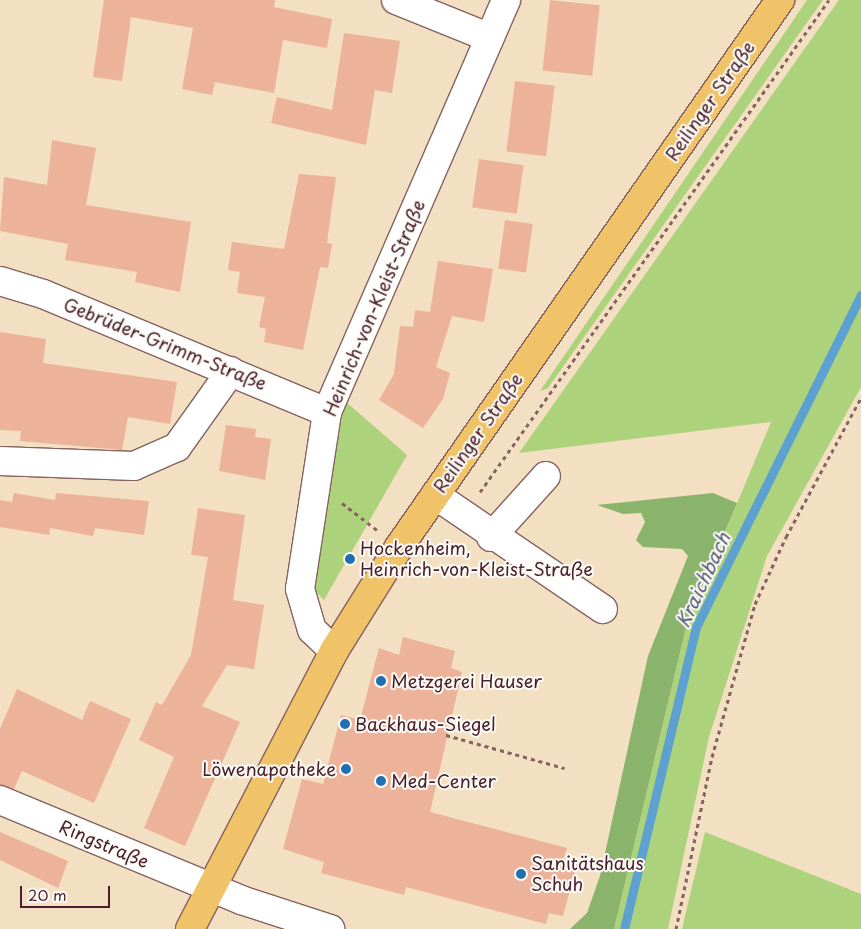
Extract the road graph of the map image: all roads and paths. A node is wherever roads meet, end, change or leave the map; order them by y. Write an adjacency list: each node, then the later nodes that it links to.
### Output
1 (396, 0): 5 (street)
2 (506, 0): 5 (street, Heinrich-von-Kleist-Straße)
3 (780, 0): 13 (main road, Reilinger Straße)
4 (829, 0): 13 (path)
5 (490, 38): 9 (street, Heinrich-von-Kleist-Straße)
6 (0, 281): 7 (street, Gebrüder-Grimm-Straße)
7 (231, 371): 9 (street, Gebrüder-Grimm-Straße); 10 (street)
8 (861, 398): 24 (path)
9 (328, 412): 12 (street, Heinrich-von-Kleist-Straße)
10 (0, 461)
11 (546, 476): 14 (street)
12 (316, 483): 15 (path); 17 (street, Heinrich-von-Kleist-Straße)
13 (435, 495): 14 (street); 15 (main road, Reilinger Straße)
14 (491, 537): 16 (street)
15 (399, 546): 17 (main road, Reilinger Straße)
16 (603, 609)
17 (334, 651): 21 (main road, Reilinger Straße)
18 (446, 735): 19 (path)
19 (564, 768)
20 (0, 800): 21 (street, Ringstraße)
21 (209, 887): 22 (main road, Reilinger Straße); 23 (street, Ringstraße)
22 (190, 929)
23 (330, 929)
24 (676, 929)

